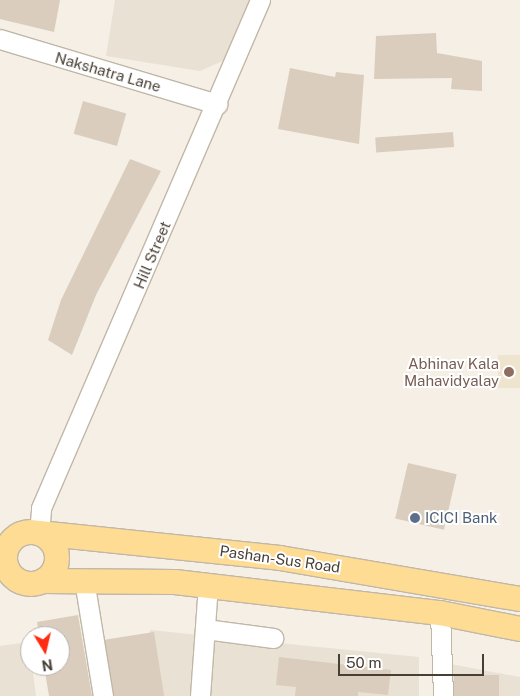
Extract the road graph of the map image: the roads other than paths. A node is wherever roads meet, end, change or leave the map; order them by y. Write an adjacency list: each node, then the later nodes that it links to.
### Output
1 (260, 0): 3 (street, Hill Street)
2 (0, 39): 3 (street, Nakshatra Lane)
3 (217, 104): 5 (street, Hill Street)
4 (0, 530): 5 (main road, Pashan-Sus Road)
5 (32, 533): 6 (main road); 8 (main road); 10 (main road, Pashan-Sus Road)
6 (7, 577): 8 (main road)
7 (84, 580): 8 (main road); 9 (main road); 15 (street)
8 (43, 581)
9 (208, 586): 11 (main road); 12 (street)
10 (520, 599)
11 (440, 613): 13 (main road); 17 (street)
12 (205, 629): 14 (street); 16 (street)
13 (520, 629)
14 (273, 638)
15 (102, 696)
16 (200, 696)
17 (443, 696)

